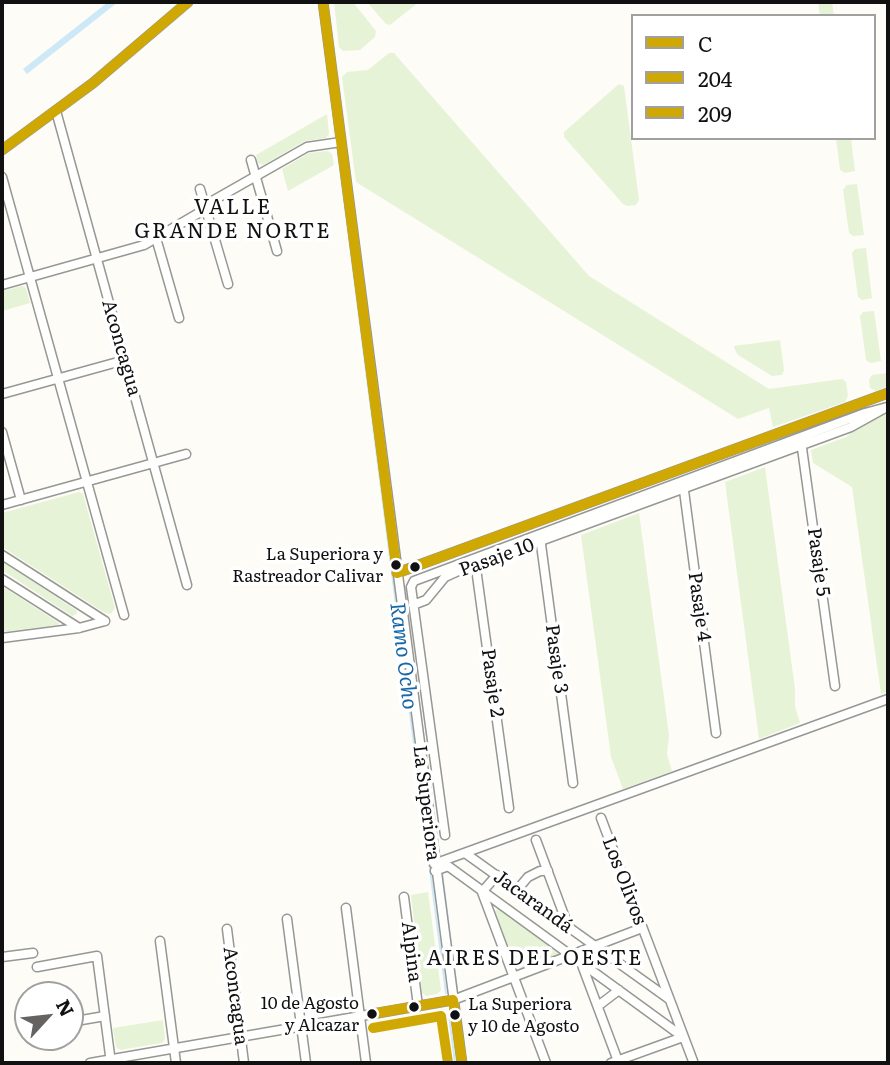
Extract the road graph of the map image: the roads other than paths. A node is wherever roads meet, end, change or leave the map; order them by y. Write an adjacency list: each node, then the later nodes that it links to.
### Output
1 (188, 2): 3 (street)
2 (323, 2): 4 (street, La Superiora)
3 (55, 111): 5 (street); 13 (street, Aconcagua)
4 (341, 142): 7 (street); 34 (street, La Superiora)
5 (2, 150)
6 (251, 160): 7 (street)
7 (256, 176): 10 (street); 12 (street)
8 (2, 177): 14 (street)
9 (200, 189): 10 (street)
10 (205, 207): 11 (street); 16 (street)
11 (156, 238): 13 (street); 17 (street)
12 (277, 251)
13 (97, 258): 14 (street); 18 (street, Aconcagua)
14 (30, 277): 15 (street); 19 (street)
15 (2, 285)
16 (228, 285)
17 (179, 318)
18 (125, 360): 19 (street); 26 (street, Aconcagua)
19 (58, 379): 21 (street); 27 (street)
20 (888, 393): 34 (street)
21 (2, 394)
22 (888, 407): 24 (street, Pasaje 10)
23 (2, 432): 29 (street)
24 (802, 442): 28 (street, Pasaje 10); 41 (street, Pasaje 5)
25 (186, 454): 26 (street)
26 (153, 463): 27 (street); 36 (street, Aconcagua)
27 (86, 481): 29 (street); 38 (street)
28 (683, 485): 31 (street, Pasaje 10); 43 (street, Pasaje 4)
29 (20, 500): 30 (street)
30 (2, 505)
31 (540, 538): 33 (street, Pasaje 10); 44 (street, Pasaje 3)
32 (2, 555): 39 (street)
33 (475, 561): 37 (street, Pasaje 10); 37 (street, Pasaje 10); 45 (street, Pasaje 2)
34 (397, 573): 50 (street, La Superiora)
35 (2, 579): 39 (street)
36 (187, 585)
37 (413, 605): 47 (street)
38 (124, 615)
39 (79, 628): 40 (street)
40 (2, 638)
41 (835, 686)
42 (888, 699): 49 (street)
43 (716, 733)
44 (573, 783)
45 (509, 808)
46 (601, 818): 59 (street, Los Olivos)
47 (445, 835)
48 (536, 841): 51 (street)
49 (465, 853): 50 (street); 52 (street, Jacarandá)
50 (435, 868): 54 (street, Jacarandá); 71 (street, La Superiora)
51 (548, 871): 53 (street); 58 (street)
52 (496, 875): 53 (street, Jacarandá); 54 (street)
53 (517, 890): 58 (street, Jacarandá)
54 (482, 892): 64 (street, Jacarandá); 68 (street)
55 (404, 897): 72 (street, Alpina)
56 (346, 908): 75 (street)
57 (287, 919): 77 (street)
58 (568, 927): 62 (street, Jacarandá)
59 (642, 928): 62 (street); 70 (street, Los Olivos)
60 (227, 929): 78 (street, Aconcagua)
61 (160, 941): 80 (street)
62 (596, 947): 64 (street); 70 (street, Jacarandá)
63 (33, 953): 65 (street)
64 (571, 956): 66 (street, Jacarandá); 68 (street)
65 (2, 957)
66 (582, 964): 69 (street, Jacarandá); 73 (street)
67 (37, 967): 74 (street)
68 (514, 978): 71 (street); 90 (street)
69 (619, 990): 73 (street); 79 (street, Jacarandá)
70 (669, 999): 79 (street, Los Olivos)
71 (453, 1000): 72 (street); 89 (street, La Superiora)
72 (418, 1006): 75 (street)
73 (597, 1006): 83 (street)
74 (105, 1016): 76 (street); 82 (street)
75 (360, 1016): 77 (street); 88 (street)
76 (84, 1020)
77 (301, 1026): 78 (street); 87 (street)
78 (241, 1037): 80 (street); 86 (street, Aconcagua)
79 (683, 1037): 81 (street, Los Olivos); 83 (street)
80 (174, 1049): 82 (street); 85 (street)
81 (693, 1061)
82 (111, 1062): 84 (street)
83 (614, 1062)
84 (90, 1063)
85 (176, 1063)
86 (244, 1063)
87 (306, 1063)
88 (366, 1063)
89 (461, 1063)
90 (546, 1063)

